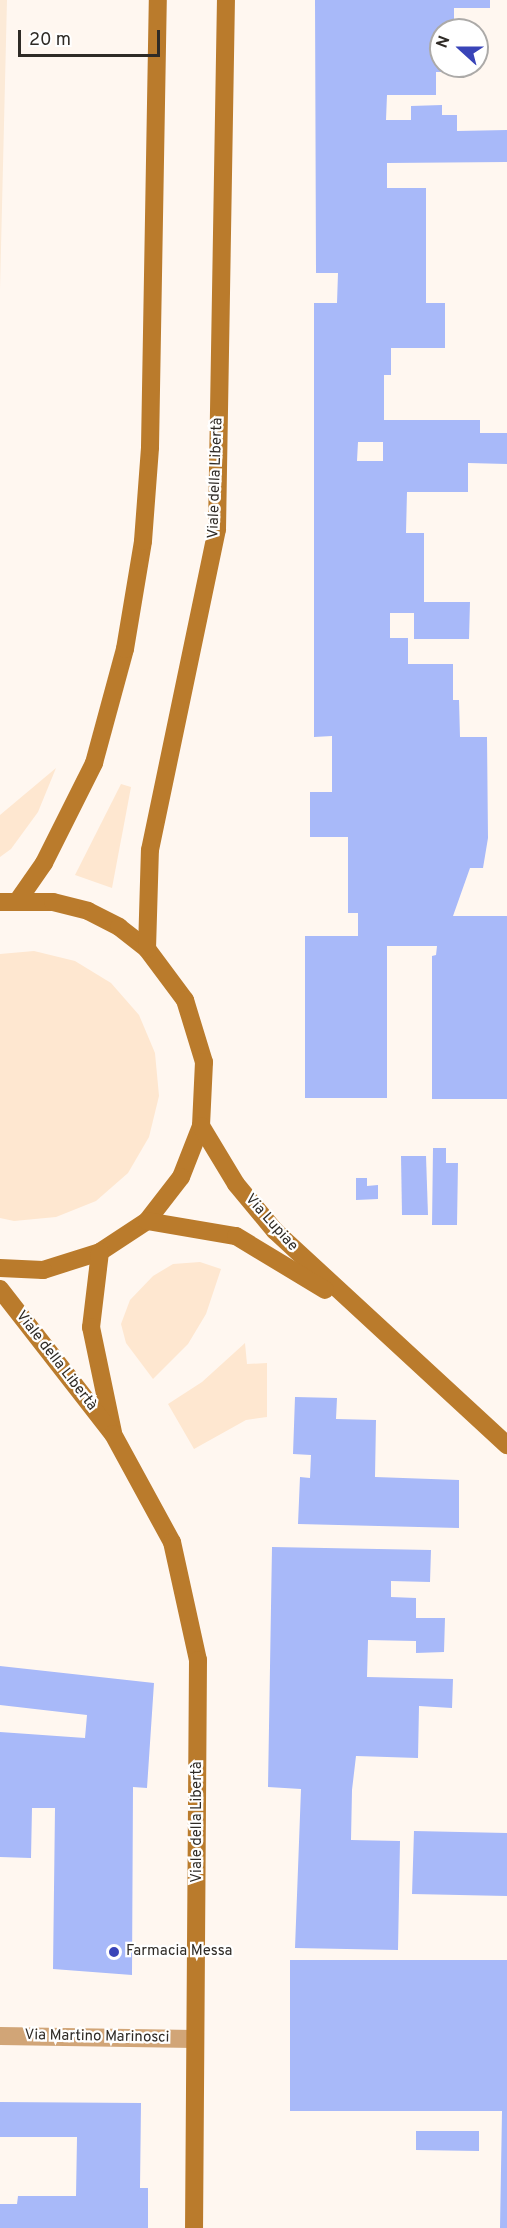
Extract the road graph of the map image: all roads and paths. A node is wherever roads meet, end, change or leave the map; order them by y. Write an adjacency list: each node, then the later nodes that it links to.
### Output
1 (158, 0): 3 (main road)
2 (226, 0): 5 (main road, Viale della Libertà)
3 (19, 899): 4 (main road); 5 (main road)
4 (0, 902)
5 (147, 949): 6 (main road)
6 (201, 1126): 7 (main road); 11 (main road, Via Lupiae)
7 (147, 1221): 8 (main road); 11 (main road, Via Lupiae)
8 (100, 1252): 9 (main road); 12 (main road, Viale della Libertà)
9 (0, 1268)
10 (0, 1289): 12 (main road, Viale della Libertà)
11 (355, 1308): 13 (main road, Via Lupiae)
12 (113, 1434): 15 (main road, Viale della Libertà)
13 (507, 1444)
14 (0, 2036): 15 (street, Via Martino Marinosci)
15 (194, 2039): 16 (main road, Viale della Libertà)
16 (194, 2228)

